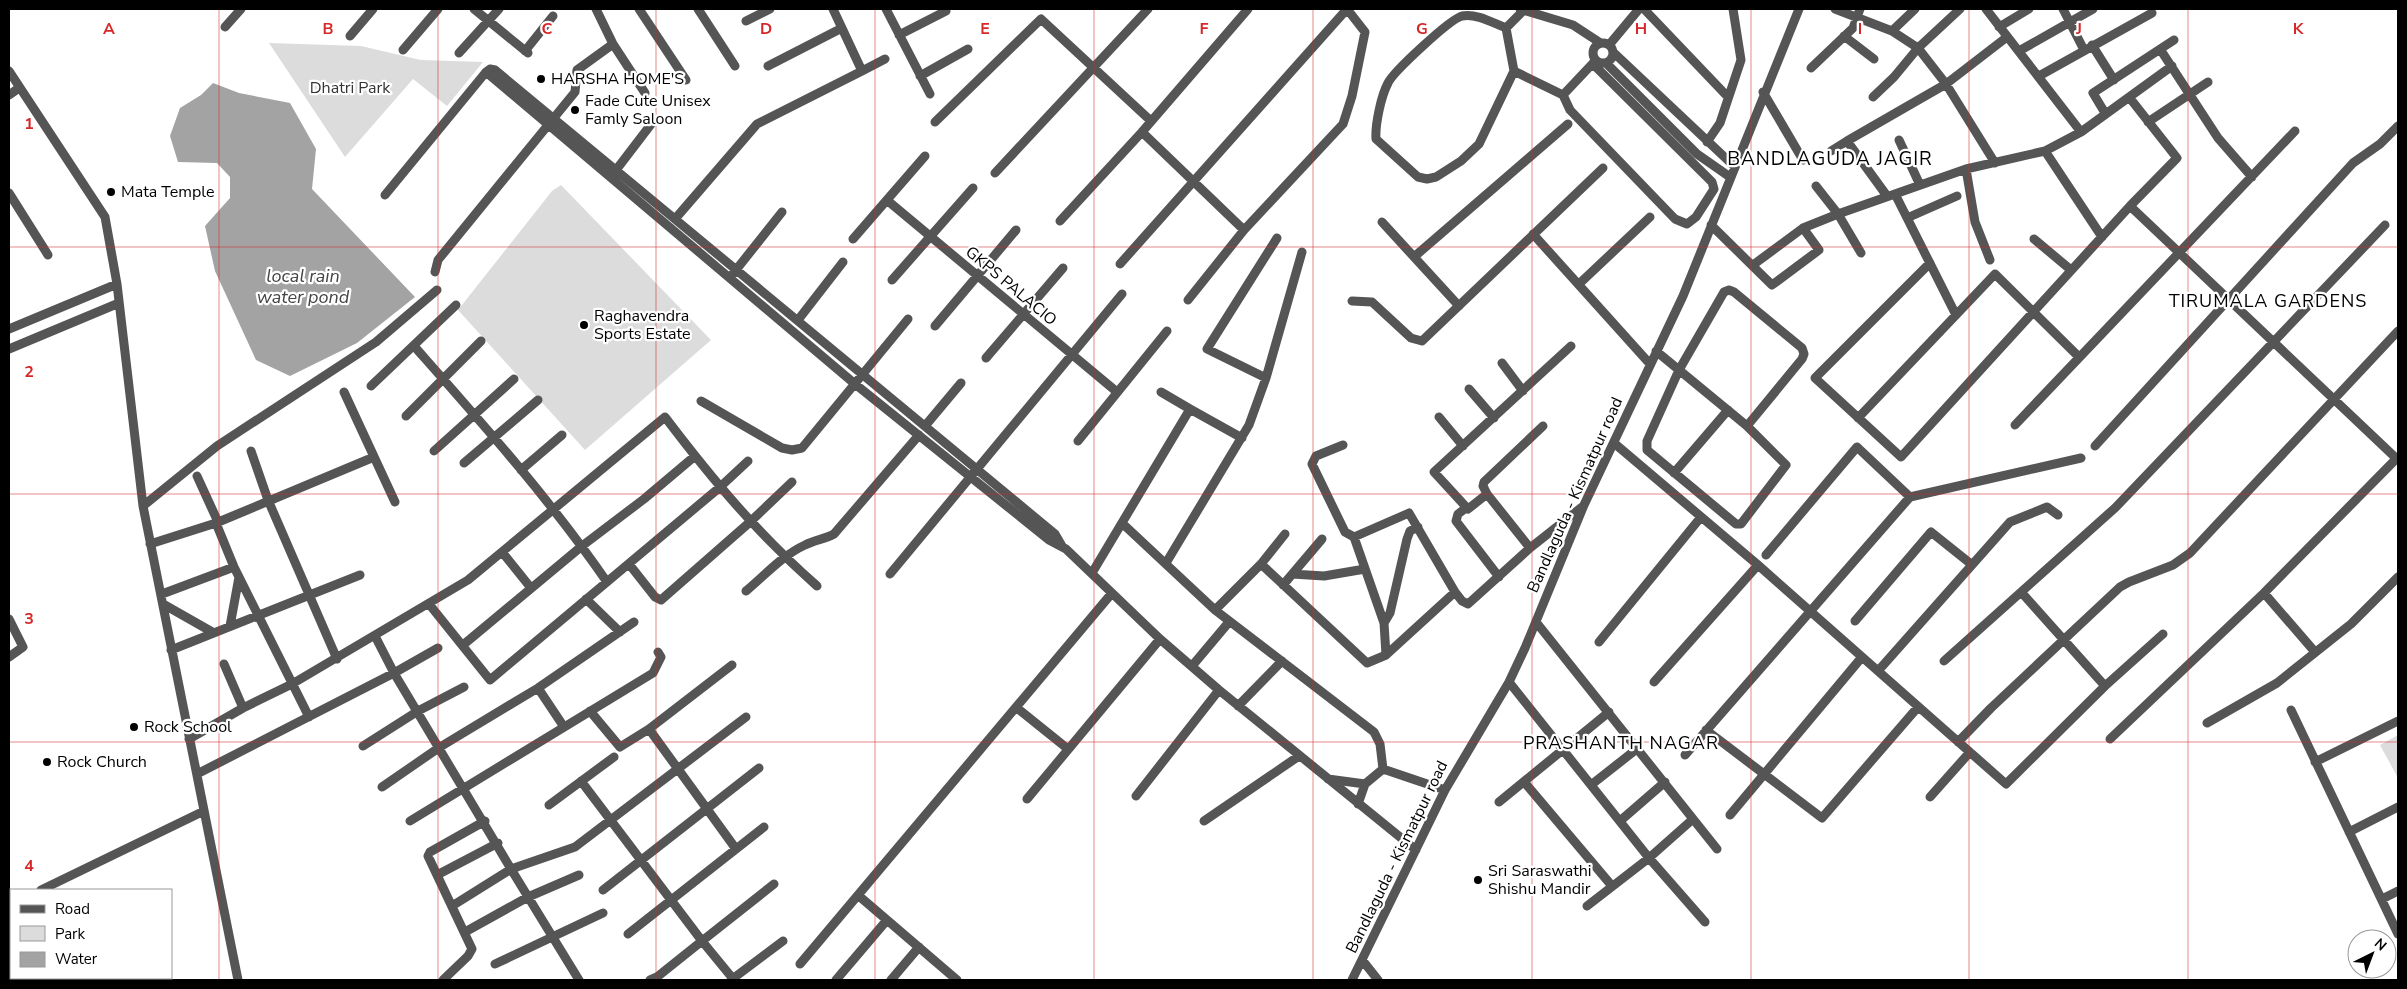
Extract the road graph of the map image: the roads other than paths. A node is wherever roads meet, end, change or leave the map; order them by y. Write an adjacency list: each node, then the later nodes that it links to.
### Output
1 (241, 9): 34 (street)
2 (373, 9): 40 (street)
3 (438, 9): 50 (street)
4 (474, 9): 31 (street)
5 (499, 9): 31 (street)
6 (596, 9): 45 (street)
7 (639, 9): 69 (street)
8 (698, 9): 58 (street)
9 (770, 9): 32 (street)
10 (833, 9): 36 (street)
11 (886, 9): 39 (street)
12 (1148, 9): 60 (street)
13 (1248, 9): 86 (street)
14 (1347, 9): 111 (street); 132 (street)
15 (1522, 9): 37 (street); 44 (street)
16 (1639, 9): 46 (street)
17 (1644, 9): 81 (street)
18 (1733, 9): 81 (street)
19 (1799, 9): 75 (street, Bandlaguda - Kismatpur road)
20 (1835, 9): 28 (street)
21 (1915, 9): 38 (street)
22 (1960, 9): 47 (street)
23 (1986, 9): 35 (street)
24 (2029, 9): 35 (street)
25 (2063, 9): 33 (street)
26 (2093, 9): 33 (street)
27 (946, 11): 39 (street)
28 (1858, 12): 38 (street); 41 (street)
29 (2152, 13): 48 (street)
30 (554, 16): 31 (street)
31 (489, 21): 53 (street)
32 (746, 21)
33 (2069, 21): 48 (street); 52 (street)
34 (225, 27)
35 (1999, 27): 42 (street)
36 (842, 28): 59 (street); 63 (street)
37 (1506, 28): 64 (street); 64 (street)
38 (1892, 31): 47 (street)
39 (899, 35): 67 (street)
40 (350, 36)
41 (1844, 36): 55 (street); 62 (street)
42 (2007, 37): 52 (street); 73 (street)
43 (2174, 40): 49 (street)
44 (1599, 42): 46 (street); 56 (street)
45 (613, 44): 76 (street); 85 (street)
46 (1611, 48): 57 (street); 98 (street)
47 (1918, 48): 73 (street); 82 (street)
48 (2088, 48): 68 (street); 70 (street)
49 (2160, 49): 61 (street); 70 (street)
50 (402, 50)
51 (968, 50): 67 (street)
52 (2019, 51): 68 (street)
53 (459, 53)
54 (885, 59): 63 (street)
55 (1874, 59)
56 (1594, 62): 57 (street); 80 (street); 80 (street)
57 (1606, 63): 109 (street)
58 (735, 66)
59 (768, 66)
60 (1094, 66): 86 (street); 87 (street); 107 (street)
61 (2172, 66): 78 (street); 83 (street)
62 (1811, 68)
63 (862, 71): 125 (street)
64 (1514, 71): 80 (street)
65 (9, 72): 71 (street)
66 (486, 72): 85 (street); 91 (street); 116 (street)
67 (920, 76): 77 (street)
68 (2039, 76): 95 (street)
69 (686, 80)
70 (2114, 80): 84 (street)
71 (11, 82): 74 (street)
72 (2208, 82): 78 (street)
73 (1946, 84): 96 (street); 103 (street)
74 (19, 88): 79 (street); 156 (street)
75 (1763, 92): 102 (street); 104 (street, Bandlaguda - Kismatpur road)
76 (645, 93)
77 (930, 94)
78 (2190, 94): 88 (street); 110 (street)
79 (9, 95)
80 (1563, 95)
81 (1727, 96): 98 (street)
82 (1873, 97)
83 (2129, 97): 84 (street); 88 (street)
84 (2106, 113): 95 (street)
85 (554, 117): 91 (street); 108 (street)
86 (1152, 121): 94 (street)
87 (935, 122)
88 (2148, 122): 120 (street)
89 (652, 123): 108 (street)
90 (1568, 124): 143 (street)
91 (547, 125): 108 (street); 152 (street)
92 (2398, 126): 160 (street)
93 (2295, 131): 110 (street)
94 (1142, 132): 111 (street); 126 (street)
95 (2081, 132): 100 (street)
96 (1847, 140): 99 (street); 117 (street)
97 (1899, 140): 112 (street)
98 (1707, 142): 104 (street)
99 (1831, 151)
100 (2045, 151): 103 (street); 137 (street)
101 (925, 156): 119 (street)
102 (1803, 160)
103 (1995, 163): 106 (street)
104 (1734, 166): 109 (street, Bandlaguda - Kismatpur road)
105 (1603, 168): 133 (street)
106 (1966, 169): 112 (street); 144 (street)
107 (995, 173)
108 (613, 174): 125 (street); 154 (street)
109 (1730, 176): 128 (street, Bandlaguda - Kismatpur road)
110 (2252, 177): 140 (street)
111 (1193, 179): 132 (street); 146 (street)
112 (1920, 185): 117 (street)
113 (1816, 186): 122 (street)
114 (973, 188): 134 (street)
115 (9, 193): 142 (street)
116 (385, 195)
117 (1891, 195): 122 (street); 124 (street)
118 (1957, 196): 124 (street)
119 (888, 201): 134 (street, GKPS PALACIO); 138 (street)
120 (2130, 206): 137 (street); 140 (street)
121 (782, 212): 151 (street)
122 (1838, 214): 130 (street); 141 (street)
123 (1650, 217): 157 (street)
124 (1907, 218): 147 (street)
125 (675, 219): 151 (street)
126 (1060, 221)
127 (1382, 222): 143 (street)
128 (1711, 225): 148 (street); 182 (street, Bandlaguda - Kismatpur road)
129 (2385, 225): 178 (street)
130 (1803, 228): 148 (street); 148 (street)
131 (1016, 230): 153 (street)
132 (1244, 230): 162 (street)
133 (1533, 234): 157 (street); 166 (street)
134 (929, 237): 153 (street, GKPS PALACIO); 155 (street)
135 (1277, 238): 190 (street)
136 (2034, 238): 150 (street)
137 (2102, 238): 150 (street)
138 (853, 239)
139 (1302, 252): 190 (street)
140 (2178, 252): 160 (street); 184 (street)
141 (1861, 253)
142 (48, 255)
143 (1414, 257): 166 (street)
144 (1990, 260)
145 (843, 262): 172 (street)
146 (1120, 264)
147 (1930, 264): 168 (street); 210 (street)
148 (1753, 265)
149 (1063, 268): 169 (street)
150 (2071, 270): 167 (street)
151 (736, 271): 154 (street); 172 (street)
152 (435, 272)
153 (976, 277): 169 (street, GKPS PALACIO); 173 (street)
154 (730, 278): 194 (street)
155 (892, 280)
156 (117, 284): 161 (street); 164 (street)
157 (1578, 284): 187 (street)
158 (437, 290): 242 (street)
159 (1122, 294): 183 (street)
160 (2228, 299): 178 (street); 223 (street)
161 (78, 300): 170 (street); 174 (street)
162 (1188, 300)
163 (1352, 300): 166 (street)
164 (118, 303): 170 (street); 242 (street)
165 (456, 305): 179 (street)
166 (1460, 306)
167 (2032, 314): 168 (street); 184 (street); 210 (street)
168 (1956, 315): 210 (street)
169 (1022, 316): 183 (street, GKPS PALACIO); 185 (street)
170 (83, 318): 181 (street)
171 (908, 319): 189 (street)
172 (798, 320): 189 (street)
173 (935, 326)
174 (9, 329)
175 (2398, 331): 202 (street)
176 (1168, 332): 199 (street)
177 (481, 341): 191 (street)
178 (2275, 342): 202 (street); 282 (street)
179 (414, 346): 191 (street); 195 (street)
180 (1571, 346): 197 (street)
181 (9, 349)
182 (1656, 351): 187 (street, Bandlaguda - Kismatpur road); 188 (street)
183 (1070, 356): 199 (street, GKPS PALACIO); 233 (street)
184 (2079, 357): 211 (street)
185 (986, 358)
186 (1502, 363): 197 (street)
187 (1650, 364): 220 (street, Bandlaguda - Kismatpur road)
188 (1679, 370): 205 (street); 214 (street); 234 (street)
189 (863, 376): 194 (street); 212 (street)
190 (1266, 378): 218 (street)
191 (443, 379): 206 (street); 207 (street)
192 (514, 379): 206 (street)
193 (960, 383): 212 (street)
194 (856, 384): 203 (street); 216 (street)
195 (370, 386)
196 (1469, 389): 209 (street)
197 (1523, 391): 209 (street)
198 (344, 392): 227 (street)
199 (1117, 392): 219 (street)
200 (1161, 392): 204 (street)
201 (538, 400): 217 (street)
202 (2336, 400): 229 (street); 304 (street)
203 (701, 401)
204 (1190, 410): 218 (street); 250 (street)
205 (1728, 410): 214 (street); 234 (street)
206 (475, 415): 217 (street); 225 (street)
207 (406, 416)
208 (1439, 417): 222 (street)
209 (1494, 418): 222 (street)
210 (1858, 418)
211 (2016, 425)
212 (925, 426): 233 (street)
213 (1543, 426): 238 (street)
214 (1747, 426): 234 (street)
215 (562, 435): 232 (street)
216 (919, 435): 233 (street); 260 (street)
217 (494, 437): 231 (street); 232 (street)
218 (1242, 438): 261 (street)
219 (1078, 441)
220 (1614, 443): 243 (street, Bandlaguda - Kismatpur road); 247 (street)
221 (1343, 445): 253 (street)
222 (1463, 446): 244 (street)
223 (2095, 446)
224 (251, 451): 240 (street)
225 (434, 451)
226 (694, 456): 237 (street); 245 (street); 256 (street)
227 (374, 457): 240 (street); 241 (street)
228 (2081, 458): 239 (street)
229 (2398, 458): 284 (street)
230 (748, 461): 237 (street)
231 (464, 463)
232 (521, 470): 245 (street)
233 (973, 473): 268 (street); 269 (street)
234 (1674, 473)
235 (197, 476): 248 (street)
236 (792, 482): 249 (street)
237 (719, 488): 249 (street); 262 (street)
238 (1486, 494): 244 (street); 257 (street)
239 (1910, 497): 259 (street); 290 (street)
240 (268, 500): 248 (street); 285 (street)
241 (395, 502)
242 (143, 506): 255 (street)
243 (1584, 506): 257 (street); 296 (street, Bandlaguda - Kismatpur road)
244 (1466, 508): 273 (street)
245 (552, 510): 256 (street); 258 (street)
246 (2058, 515): 264 (street)
247 (1702, 517): 265 (street); 305 (street)
248 (217, 522): 255 (street); 266 (street)
249 (750, 522): 260 (street); 262 (street)
250 (1123, 524): 261 (street); 268 (street)
251 (1418, 527): 253 (street); 280 (street); 297 (street)
252 (1285, 534): 263 (street)
253 (1354, 537): 267 (street)
254 (1322, 539): 270 (street)
255 (150, 544): 283 (street)
256 (582, 546): 275 (street); 278 (street)
257 (1530, 548): 273 (street)
258 (502, 552): 278 (street); 288 (street)
259 (1766, 555)
260 (785, 558): 277 (street); 279 (street)
261 (1166, 563): 289 (street)
262 (629, 564): 275 (street)
263 (1261, 564): 276 (street); 289 (street)
264 (1971, 564): 293 (street); 320 (street)
265 (1758, 565): 290 (street); 323 (street)
266 (234, 567): 272 (street); 283 (street)
267 (1365, 569): 270 (street); 297 (street)
268 (1092, 572): 281 (street)
269 (890, 574)
270 (1292, 574): 276 (street)
271 (360, 575): 285 (street)
272 (239, 577): 291 (street); 298 (street)
273 (1499, 577): 280 (street)
274 (2398, 577): 310 (street)
275 (607, 582): 286 (street)
276 (1282, 585): 311 (street)
277 (817, 586)
278 (531, 588): 306 (street)
279 (746, 591)
280 (1455, 592): 311 (street)
281 (1112, 593): 303 (street); 332 (street)
282 (2022, 593): 304 (street); 316 (street)
283 (162, 594): 287 (street)
284 (2264, 594): 310 (street); 345 (street)
285 (310, 596): 291 (street); 314 (street)
286 (586, 599): 299 (street); 306 (street)
287 (163, 604): 300 (street); 308 (street)
288 (429, 604): 302 (street); 306 (street)
289 (1215, 610): 295 (street)
290 (1810, 610): 313 (street); 343 (street)
291 (258, 616): 298 (street); 324 (street)
292 (9, 620): 312 (street)
293 (1855, 621)
294 (634, 622): 299 (street)
295 (1230, 622): 315 (street); 319 (street)
296 (1536, 622): 322 (street, Bandlaguda - Kismatpur road); 336 (street)
297 (1384, 623): 311 (street)
298 (230, 626): 300 (street)
299 (620, 632): 327 (street)
300 (214, 633): 308 (street)
301 (2163, 634): 325 (street)
302 (375, 636): 314 (street); 321 (street)
303 (1160, 639): 319 (street); 350 (street)
304 (2065, 639): 325 (street); 346 (street)
305 (1599, 642)
306 (462, 645)
307 (438, 648): 321 (street)
308 (171, 650): 344 (street)
309 (658, 652): 334 (street)
310 (2315, 652): 340 (street)
311 (1386, 655)
312 (9, 657)
313 (1862, 657): 320 (street); 360 (street)
314 (337, 659): 324 (street)
315 (1282, 661): 329 (street); 359 (street)
316 (1944, 661)
317 (224, 664): 331 (street)
318 (732, 665): 342 (street)
319 (1192, 666): 328 (street)
320 (1878, 671): 330 (street)
321 (394, 673): 335 (street); 337 (street)
322 (1509, 682): 351 (street); 370 (street, Bandlaguda - Kismatpur road)
323 (1654, 682)
324 (292, 684): 331 (street); 337 (street)
325 (2105, 686): 352 (street)
326 (464, 687): 335 (street)
327 (538, 688): 341 (street); 348 (street)
328 (1219, 690): 329 (street); 371 (street)
329 (1238, 706): 354 (street)
330 (1918, 707): 346 (street); 360 (street)
331 (243, 708): 344 (street)
332 (1018, 708): 350 (street); 403 (street)
333 (2291, 710): 356 (street)
334 (590, 711): 341 (street); 342 (street)
335 (418, 712): 347 (street); 348 (street)
336 (1609, 712): 349 (street); 351 (street)
337 (309, 717): 361 (street)
338 (746, 717): 357 (street)
339 (2398, 721): 356 (street)
340 (2206, 723)
341 (564, 727): 369 (street)
342 (649, 729): 357 (street)
343 (1706, 730): 353 (street); 360 (street)
344 (189, 739): 361 (street)
345 (2110, 739)
346 (1958, 742): 352 (street)
347 (363, 746)
348 (440, 747): 368 (street); 369 (street)
349 (1638, 748): 364 (street); 367 (street)
350 (1068, 749): 373 (street)
351 (1563, 750): 365 (street); 367 (street)
352 (1970, 752): 372 (street)
353 (1685, 754)
354 (1299, 756): 362 (street); 383 (street)
355 (614, 757): 363 (street)
356 (2315, 762): 388 (street)
357 (678, 768): 378 (street); 382 (street)
358 (759, 768): 378 (street)
359 (1383, 769): 366 (street); 370 (street)
360 (1763, 773): 380 (street)
361 (197, 774): 379 (street)
362 (1328, 779): 366 (street); 375 (street)
363 (581, 781): 376 (street); 382 (street)
364 (1665, 782): 381 (street); 386 (street)
365 (1525, 783): 374 (street); 399 (street)
366 (1365, 784): 375 (street)
367 (1591, 785): 386 (street)
368 (382, 787)
369 (464, 788): 384 (street); 385 (street)
370 (1445, 790): 392 (street, Bandlaguda - Kismatpur road)
371 (1136, 796)
372 (1930, 797)
373 (1027, 799)
374 (1499, 802)
375 (1358, 804): 392 (street)
376 (549, 805)
377 (2398, 807): 388 (street)
378 (708, 808): 390 (street); 394 (street)
379 (204, 810): 400 (street); 422 (street)
380 (1730, 815)
381 (1694, 819): 391 (street); 393 (street)
382 (611, 820): 394 (street); 395 (street)
383 (1204, 820)
384 (410, 821)
385 (485, 821): 389 (street); 396 (street)
386 (1620, 821): 393 (street)
387 (764, 827): 390 (street)
388 (2349, 832): 405 (street)
389 (498, 843): 395 (street); 396 (street)
390 (736, 849): 406 (street)
391 (1717, 849)
392 (1416, 850): 419 (street, Bandlaguda - Kismatpur road)
393 (1649, 858): 399 (street); 411 (street)
394 (641, 860): 401 (street); 406 (street)
395 (511, 869): 404 (street); 407 (street)
396 (437, 875): 407 (street)
397 (579, 875): 404 (street)
398 (774, 884): 417 (street)
399 (1612, 886): 408 (street)
400 (43, 889)
401 (603, 890)
402 (2398, 891): 405 (street)
403 (859, 896): 410 (street); 421 (street)
404 (528, 897): 412 (street); 415 (street)
405 (2382, 899): 414 (street)
406 (671, 900): 413 (street); 417 (street)
407 (452, 906): 412 (street)
408 (1587, 906)
409 (603, 913): 415 (street)
410 (887, 920): 418 (street); 427 (street)
411 (1706, 922)
412 (465, 932): 423 (street)
413 (628, 934)
414 (2398, 934)
415 (551, 937): 420 (street); 424 (street)
416 (783, 940): 426 (street)
417 (702, 941): 425 (street); 426 (street)
418 (919, 947): 428 (street); 429 (street)
419 (1363, 961): 430 (street, Bandlaguda - Kismatpur road); 431 (street)
420 (495, 964)
421 (800, 964)
422 (238, 980)
423 (443, 980)
424 (579, 980)
425 (650, 980)
426 (733, 980)
427 (836, 980)
428 (890, 980)
429 (958, 980)
430 (1352, 980)
431 (1378, 980)

